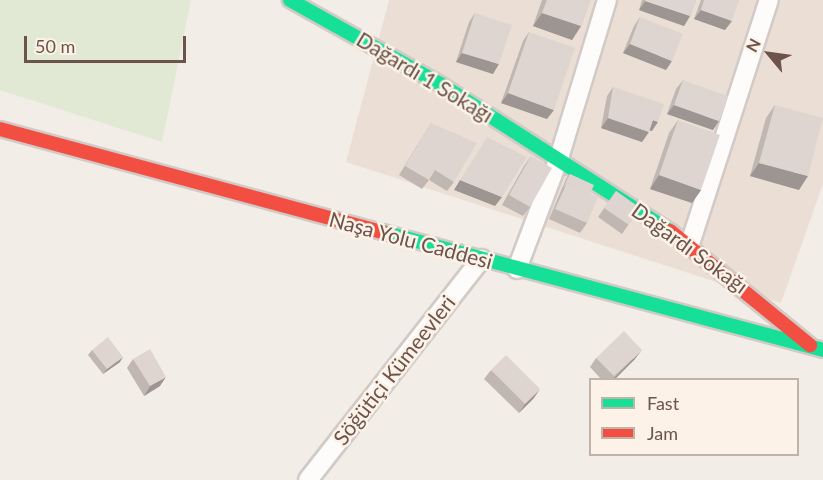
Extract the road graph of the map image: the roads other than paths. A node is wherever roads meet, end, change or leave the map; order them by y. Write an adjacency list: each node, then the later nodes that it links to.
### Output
1 (290, 0): 5 (main road, Dağardı 1 Sokağı)
2 (607, 0): 5 (street)
3 (769, 0): 6 (street)
4 (0, 129): 7 (main road, Naşa Yolu Caddesi)
5 (559, 158): 6 (main road, Dağardı Sokağı); 8 (street)
6 (690, 244): 9 (main road, Dağardı Sokağı)
7 (481, 259): 8 (main road, Naşa Yolu Caddesi); 10 (street, Söğütiçi Kümeevleri)
8 (517, 269): 9 (main road, Naşa Yolu Caddesi)
9 (818, 349)
10 (308, 480)

